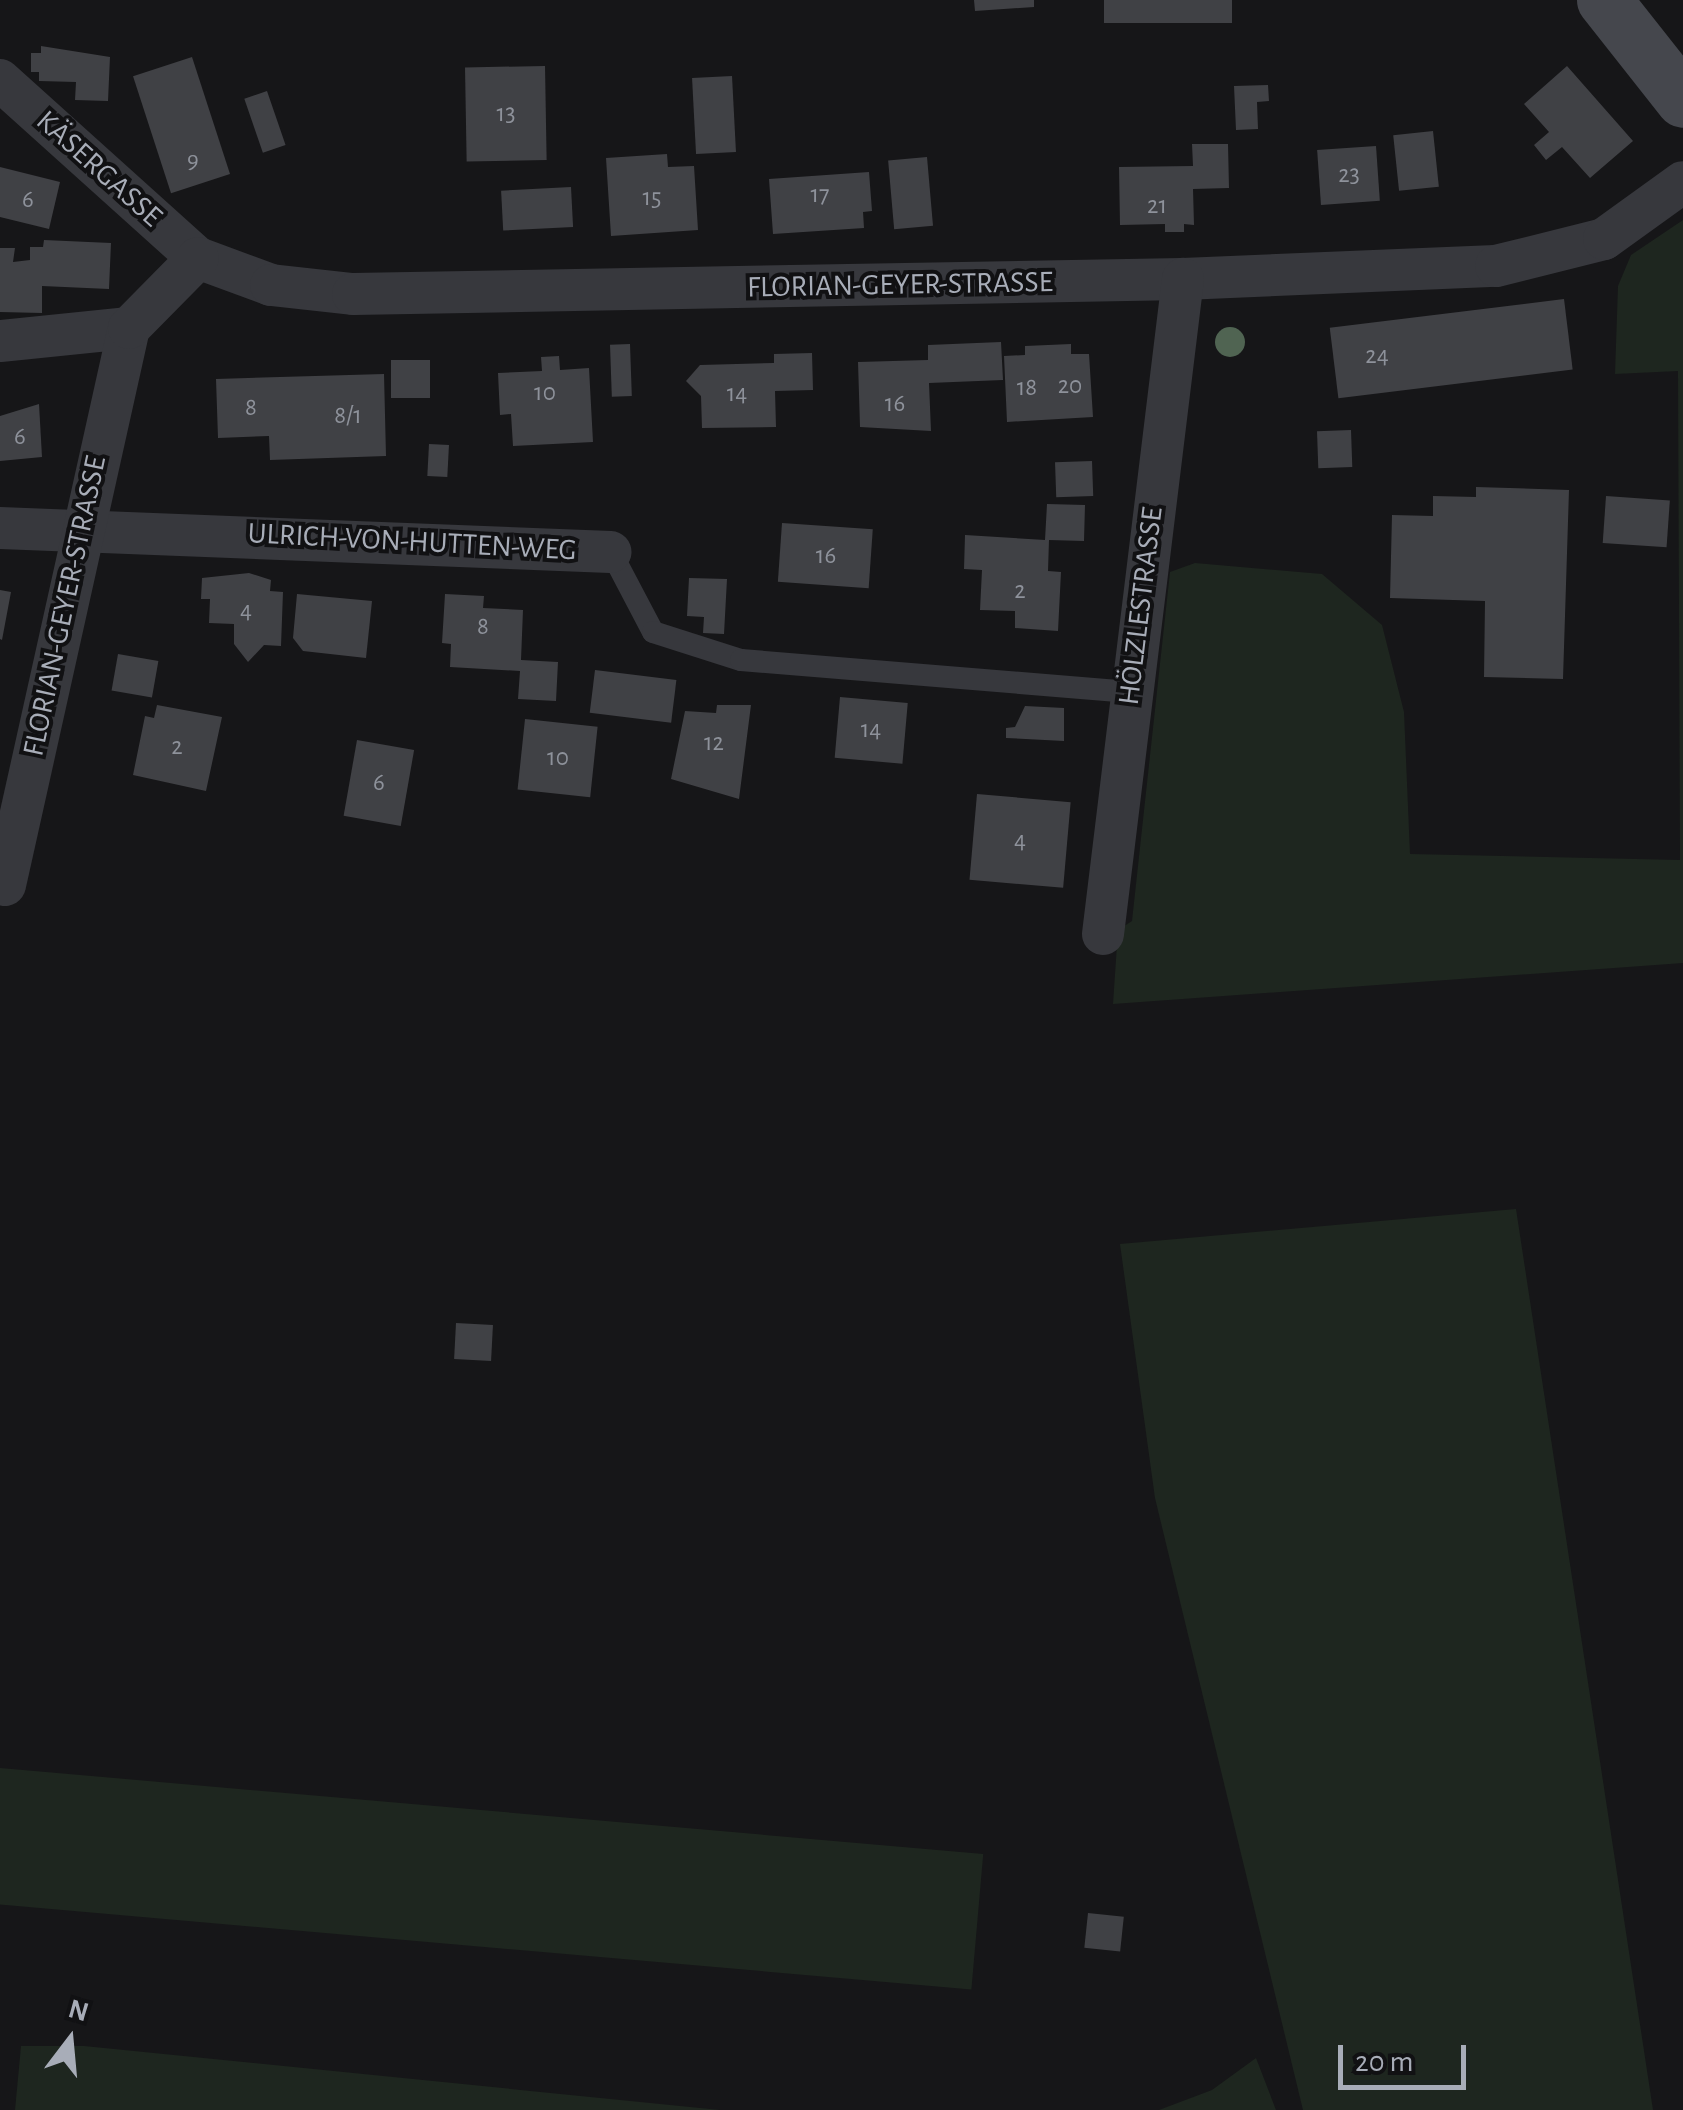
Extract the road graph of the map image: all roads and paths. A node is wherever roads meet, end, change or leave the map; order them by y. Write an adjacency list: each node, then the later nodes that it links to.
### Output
1 (1604, 0): 3 (street)
2 (0, 80): 5 (street, KÄSERGASSE)
3 (1683, 100)
4 (1683, 182): 6 (street, FLORIAN-GEYER-STRASSE)
5 (198, 258): 6 (street, FLORIAN-GEYER-STRASSE); 7 (street)
6 (1183, 280): 12 (street, HÖLZLESTRASSE)
7 (129, 328): 8 (street); 10 (street, FLORIAN-GEYER-STRASSE)
8 (0, 341)
9 (0, 528): 10 (street, ULRICH-VON-HUTTEN-WEG)
10 (80, 532): 11 (street, ULRICH-VON-HUTTEN-WEG); 13 (street, FLORIAN-GEYER-STRASSE)
11 (611, 552): 12 (lane, ULRICH-VON-HUTTEN-WEG)
12 (1130, 692): 14 (street, HÖLZLESTRASSE)
13 (4, 885)
14 (1103, 934)

